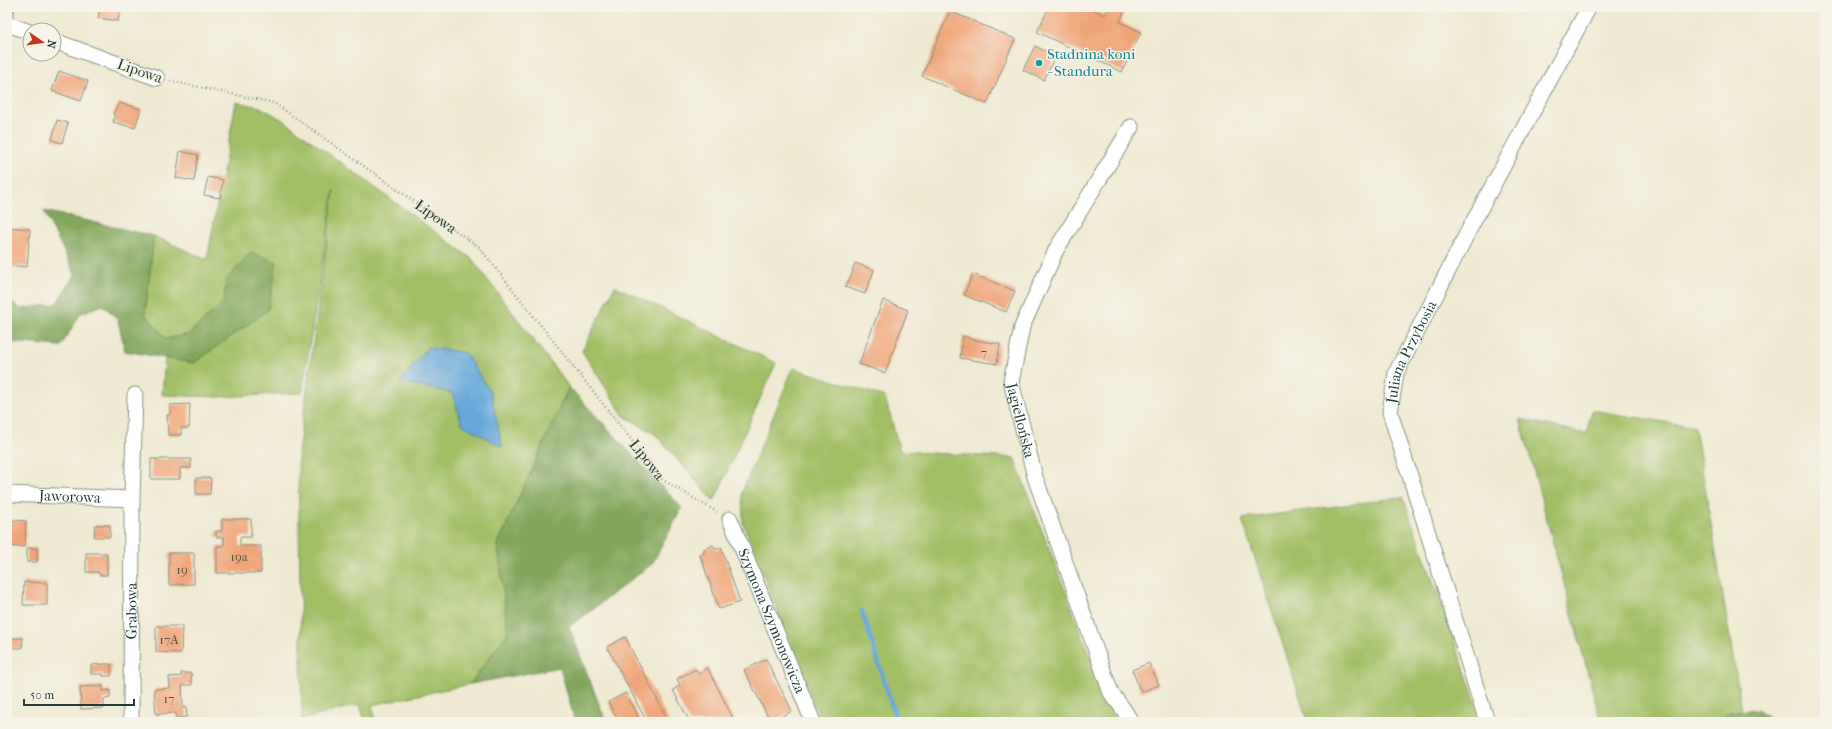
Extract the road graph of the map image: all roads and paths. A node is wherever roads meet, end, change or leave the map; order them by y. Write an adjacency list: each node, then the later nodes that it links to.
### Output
1 (1589, 7): 14 (street, Juliana Przybosia)
2 (7, 24): 3 (street)
3 (22, 29)
4 (62, 44): 5 (street, Lipowa)
5 (157, 78): 10 (path, Lipowa)
6 (1131, 127): 13 (street, Jagiellońska)
7 (135, 395): 9 (street, Grabowa)
8 (7, 494): 9 (street, Jaworowa)
9 (132, 499): 11 (street, Grabowa)
10 (730, 519): 12 (street, Szymona Szymonowicza)
11 (132, 722)
12 (813, 722)
13 (1131, 722)
14 (1487, 722)

